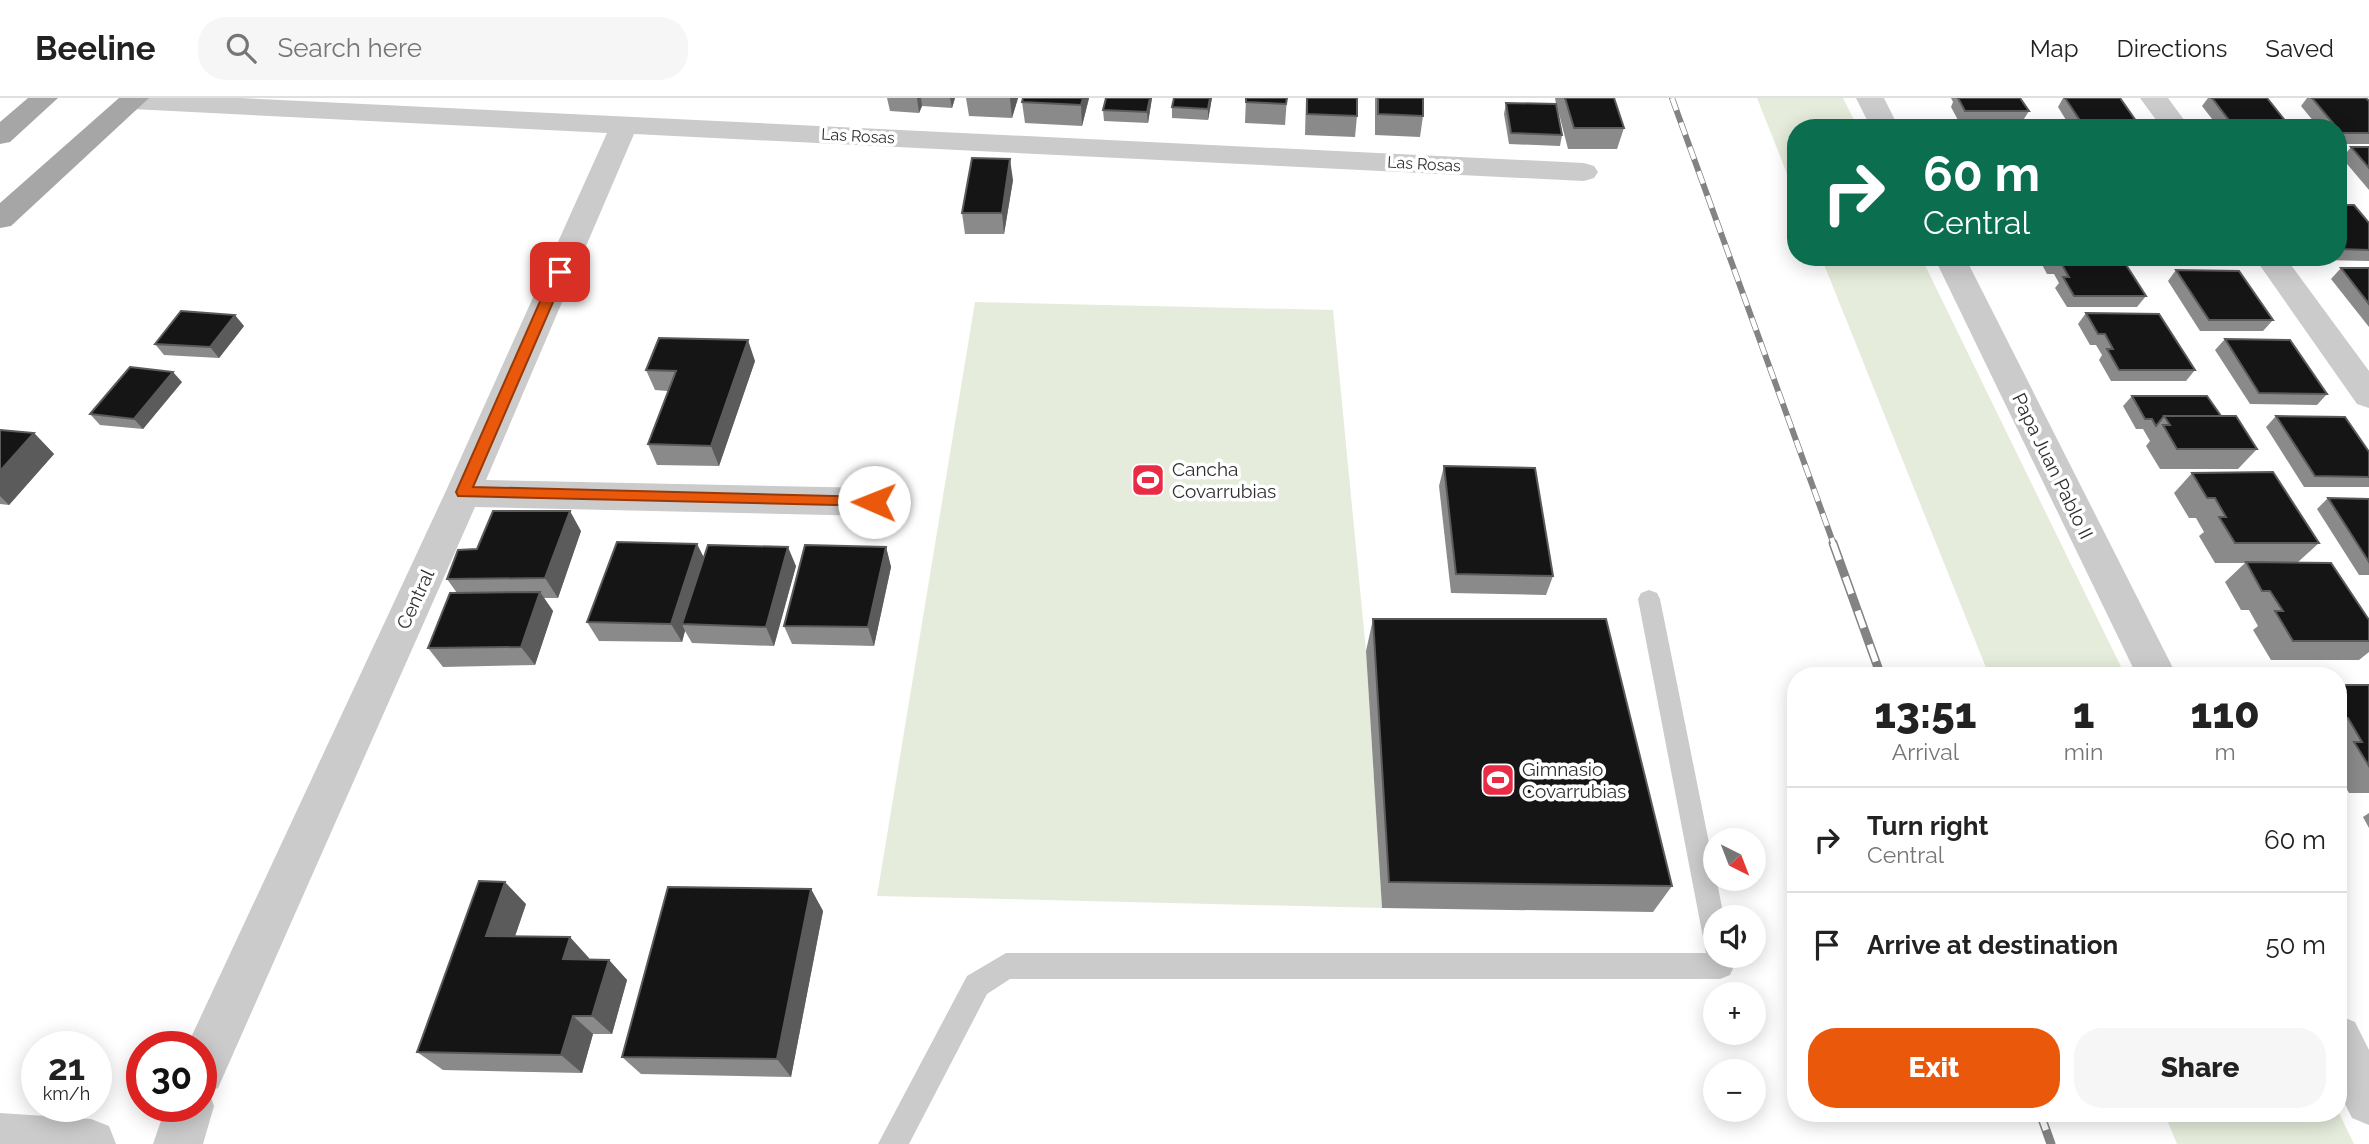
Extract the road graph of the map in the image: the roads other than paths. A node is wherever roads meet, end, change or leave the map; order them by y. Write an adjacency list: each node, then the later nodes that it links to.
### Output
1 (44, 98): 8 (main road)
2 (1870, 98): 5 (street)
3 (2154, 98): 6 (street)
4 (133, 99): 7 (street, Las Rosas); 10 (main road)
5 (1880, 119)
6 (2169, 119)
7 (624, 125): 9 (street, Las Rosas); 14 (street, Central)
8 (0, 136)
9 (1584, 172)
10 (0, 219)
11 (1953, 266): 17 (street, Papa Juan Pablo II)
12 (2275, 266): 13 (street)
13 (2369, 396)
14 (463, 492): 15 (street); 20 (street, Central)
15 (874, 502)
16 (1649, 599): 18 (lane)
17 (2153, 667)
18 (1708, 905)
19 (1703, 966): 27 (lane)
20 (217, 1036)
21 (2347, 1057): 22 (street)
22 (2369, 1101)
23 (185, 1122): 26 (street)
24 (0, 1138): 25 (street)
25 (90, 1144)
26 (178, 1144)
27 (893, 1144)

